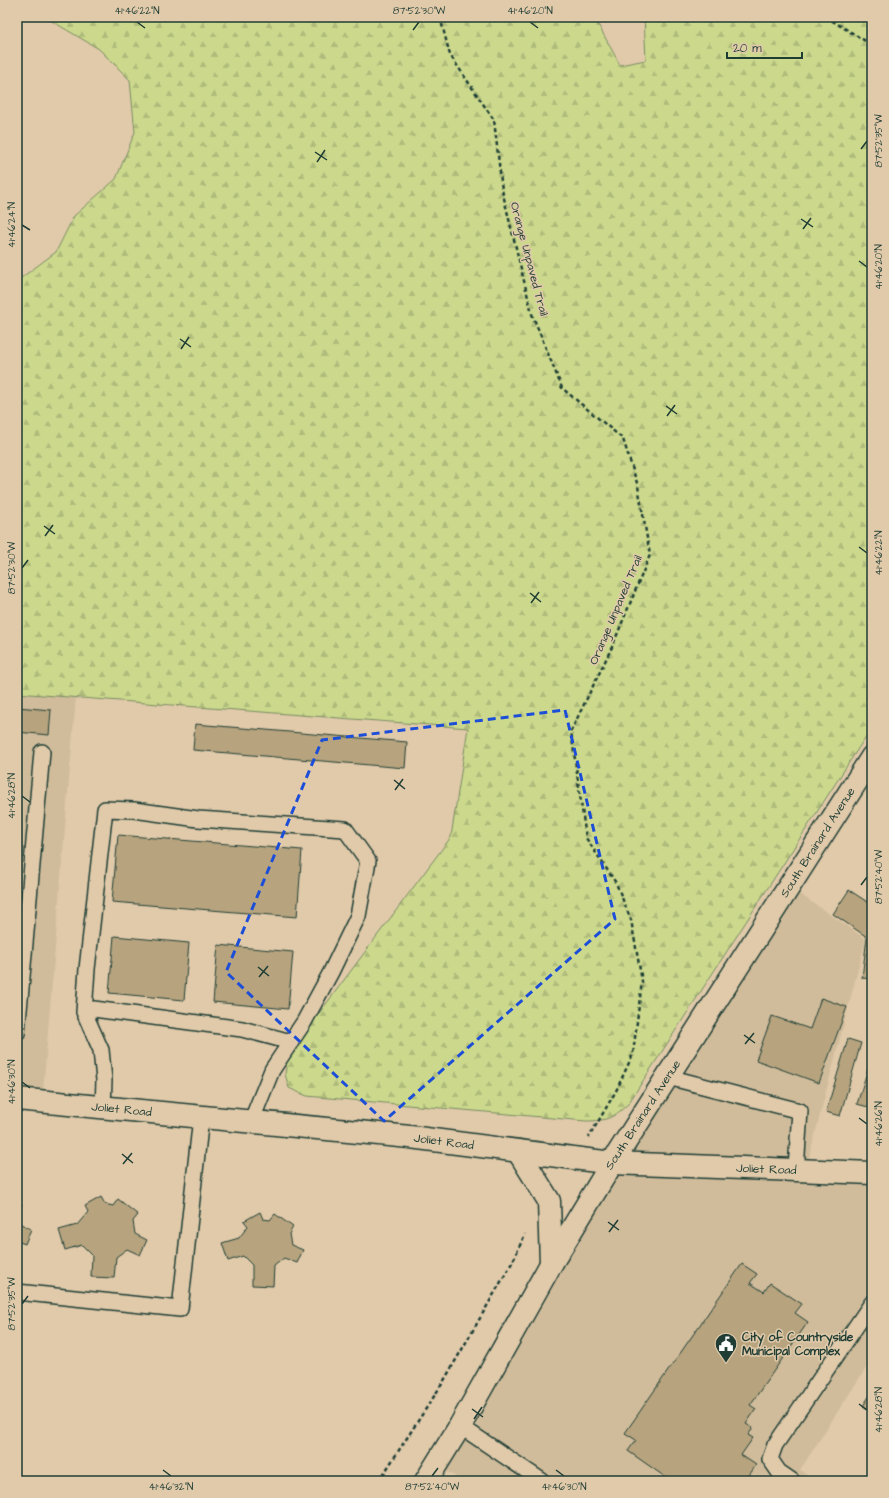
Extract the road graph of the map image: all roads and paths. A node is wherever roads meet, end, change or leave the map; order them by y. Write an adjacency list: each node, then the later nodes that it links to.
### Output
1 (440, 17): 15 (path, Orange Unpaved Trail)
2 (826, 17): 3 (path)
3 (872, 45)
4 (42, 752): 7 (lane)
5 (872, 757): 9 (main road, South Brainard Avenue)
6 (84, 1012): 8 (lane); 8 (lane); 11 (lane)
7 (17, 1033)
8 (289, 1044): 13 (lane)
9 (668, 1077): 16 (main road, South Brainard Avenue); 17 (lane)
10 (17, 1099): 11 (main road, Joliet Road)
11 (103, 1108): 12 (main road, Joliet Road)
12 (201, 1117): 13 (main road, Joliet Road); 21 (lane)
13 (251, 1122): 14 (main road, Joliet Road)
14 (518, 1151): 15 (main road, Joliet Road); 20 (main road)
15 (576, 1158): 16 (main road, Joliet Road)
16 (612, 1163): 17 (main road, Joliet Road); 20 (main road, South Brainard Avenue)
17 (796, 1169): 18 (main road, Joliet Road)
18 (872, 1173)
19 (526, 1230): 24 (path)
20 (551, 1264): 23 (main road, South Brainard Avenue)
21 (17, 1292)
22 (872, 1303): 27 (lane)
23 (460, 1426): 25 (main road, South Brainard Avenue); 26 (lane)
24 (379, 1481)
25 (426, 1481)
26 (542, 1481)
27 (792, 1481)

